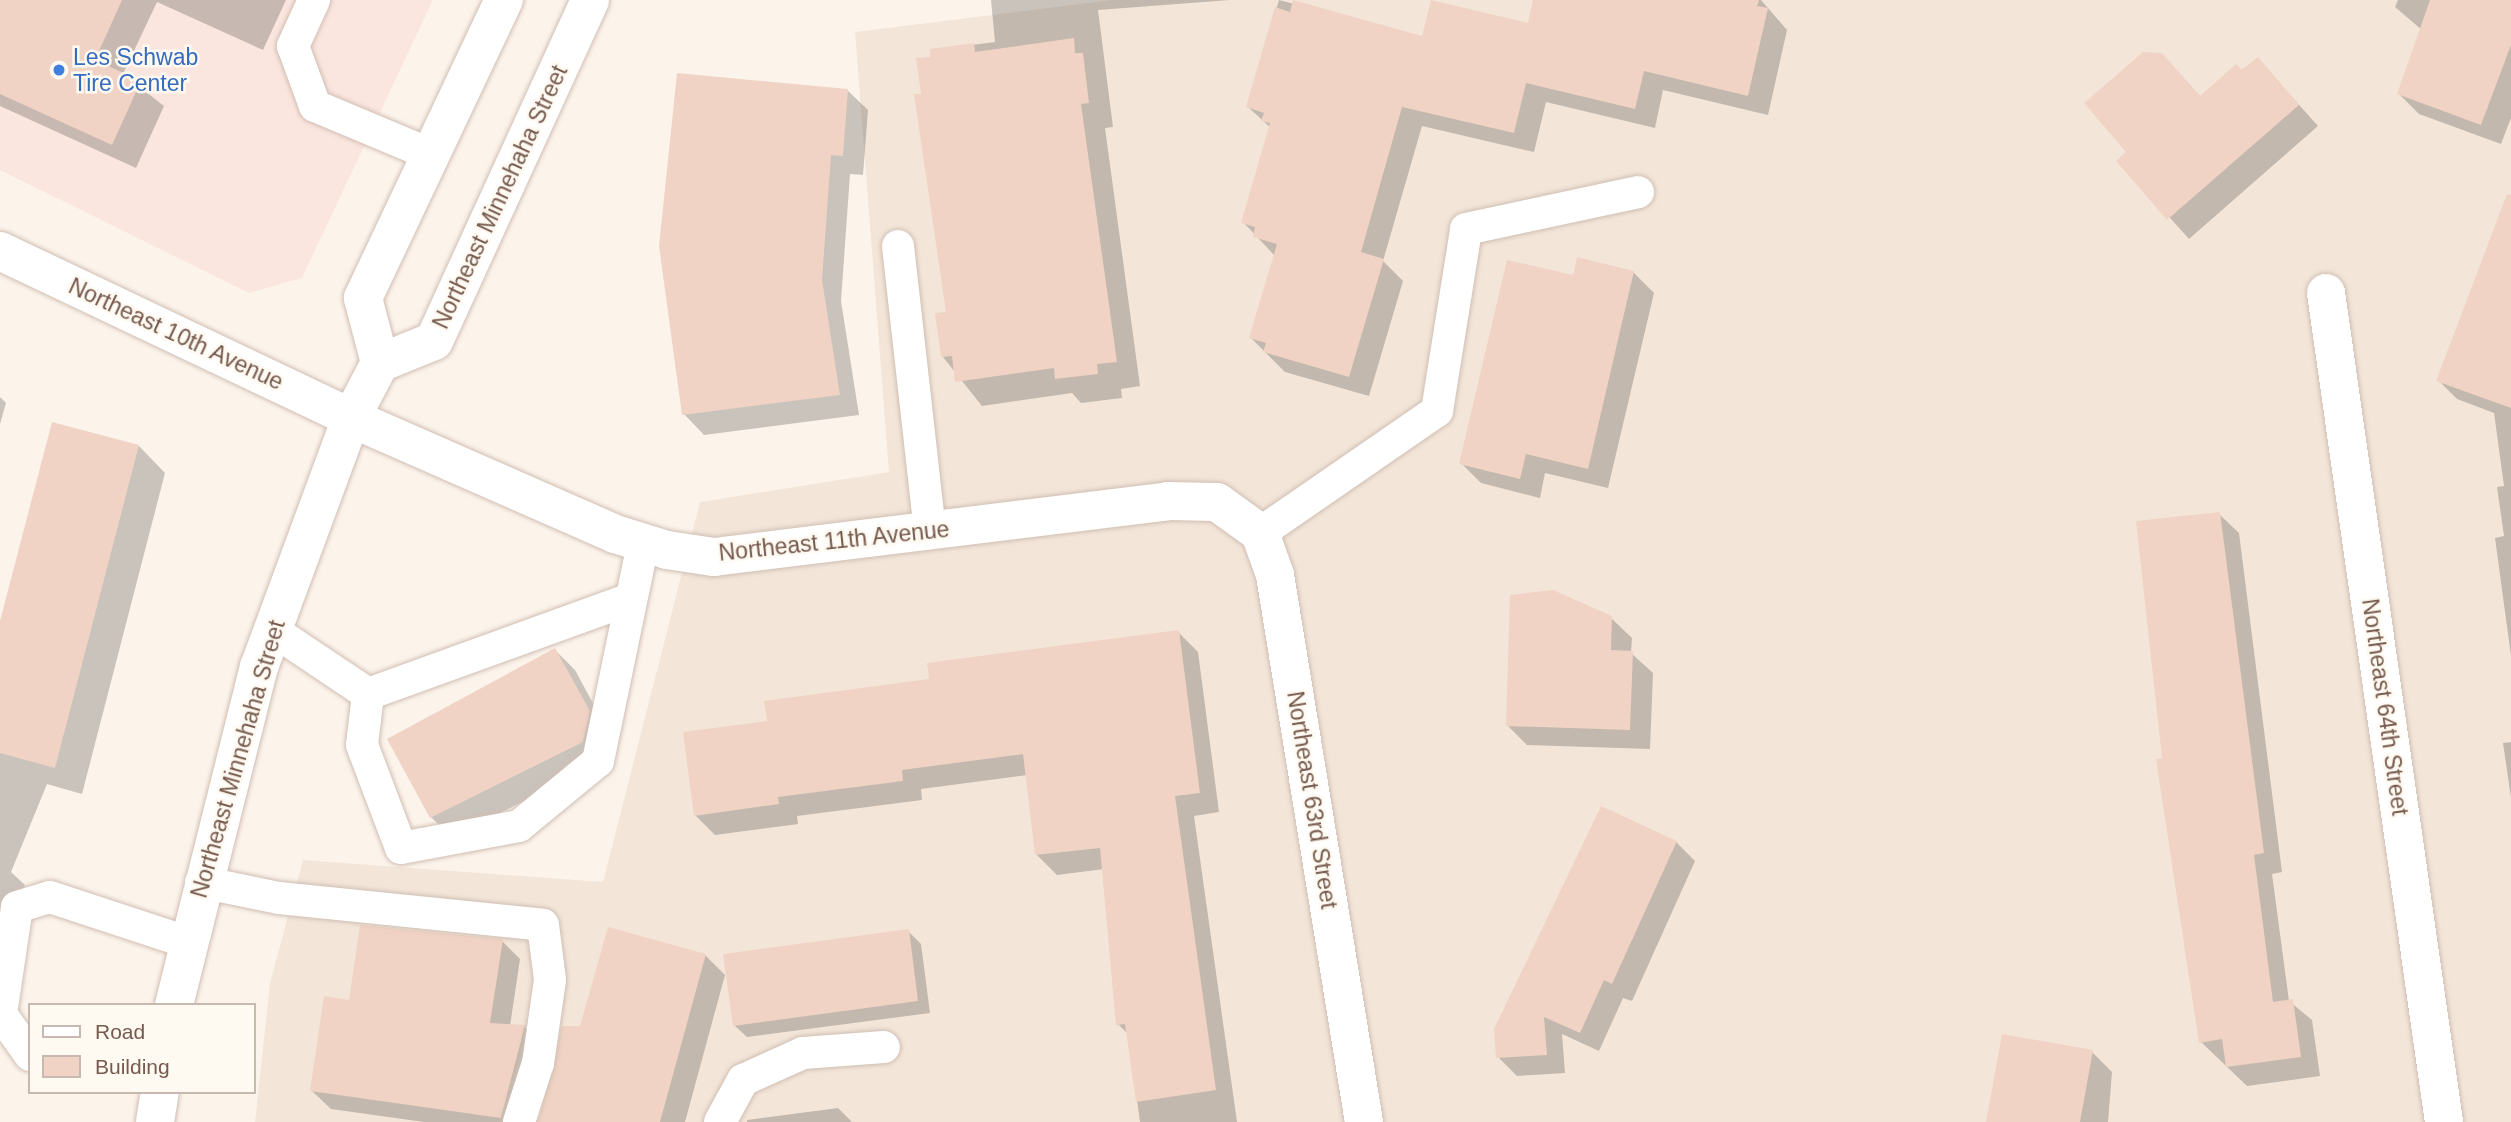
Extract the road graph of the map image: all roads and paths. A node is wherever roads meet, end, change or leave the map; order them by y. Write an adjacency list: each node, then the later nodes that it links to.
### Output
1 (314, 0): 4 (lane)
2 (504, 0): 4 (street)
3 (590, 0): 9 (street, Northeast Minnehaha Street)
4 (432, 155): 9 (street)
5 (1638, 192): 12 (lane)
6 (898, 246): 11 (lane)
7 (0, 251): 10 (street, Northeast 10th Avenue)
8 (2326, 293): 27 (street, Northeast 64th Street)
9 (380, 363): 10 (street, Northeast Minnehaha Street)
10 (351, 418): 13 (street, Northeast 11th Avenue); 15 (street, Northeast Minnehaha Street)
11 (930, 531): 12 (street, Northeast 11th Avenue); 13 (street, Northeast 11th Avenue)
12 (1260, 533): 26 (street, Northeast 63rd Street)
13 (643, 544): 14 (lane)
14 (628, 600): 16 (lane); 16 (lane)
15 (274, 631): 16 (lane); 17 (street, Northeast Minnehaha Street)
16 (368, 694)
17 (201, 882): 18 (street, Northeast Minnehaha Street); 24 (lane)
18 (187, 942): 19 (street, Northeast Minnehaha Street); 21 (lane)
19 (174, 1003)
20 (884, 1047): 25 (lane)
21 (28, 1054)
22 (160, 1094): 23 (street)
23 (155, 1122)
24 (519, 1122)
25 (720, 1122)
26 (1364, 1122)
27 (2444, 1122)

